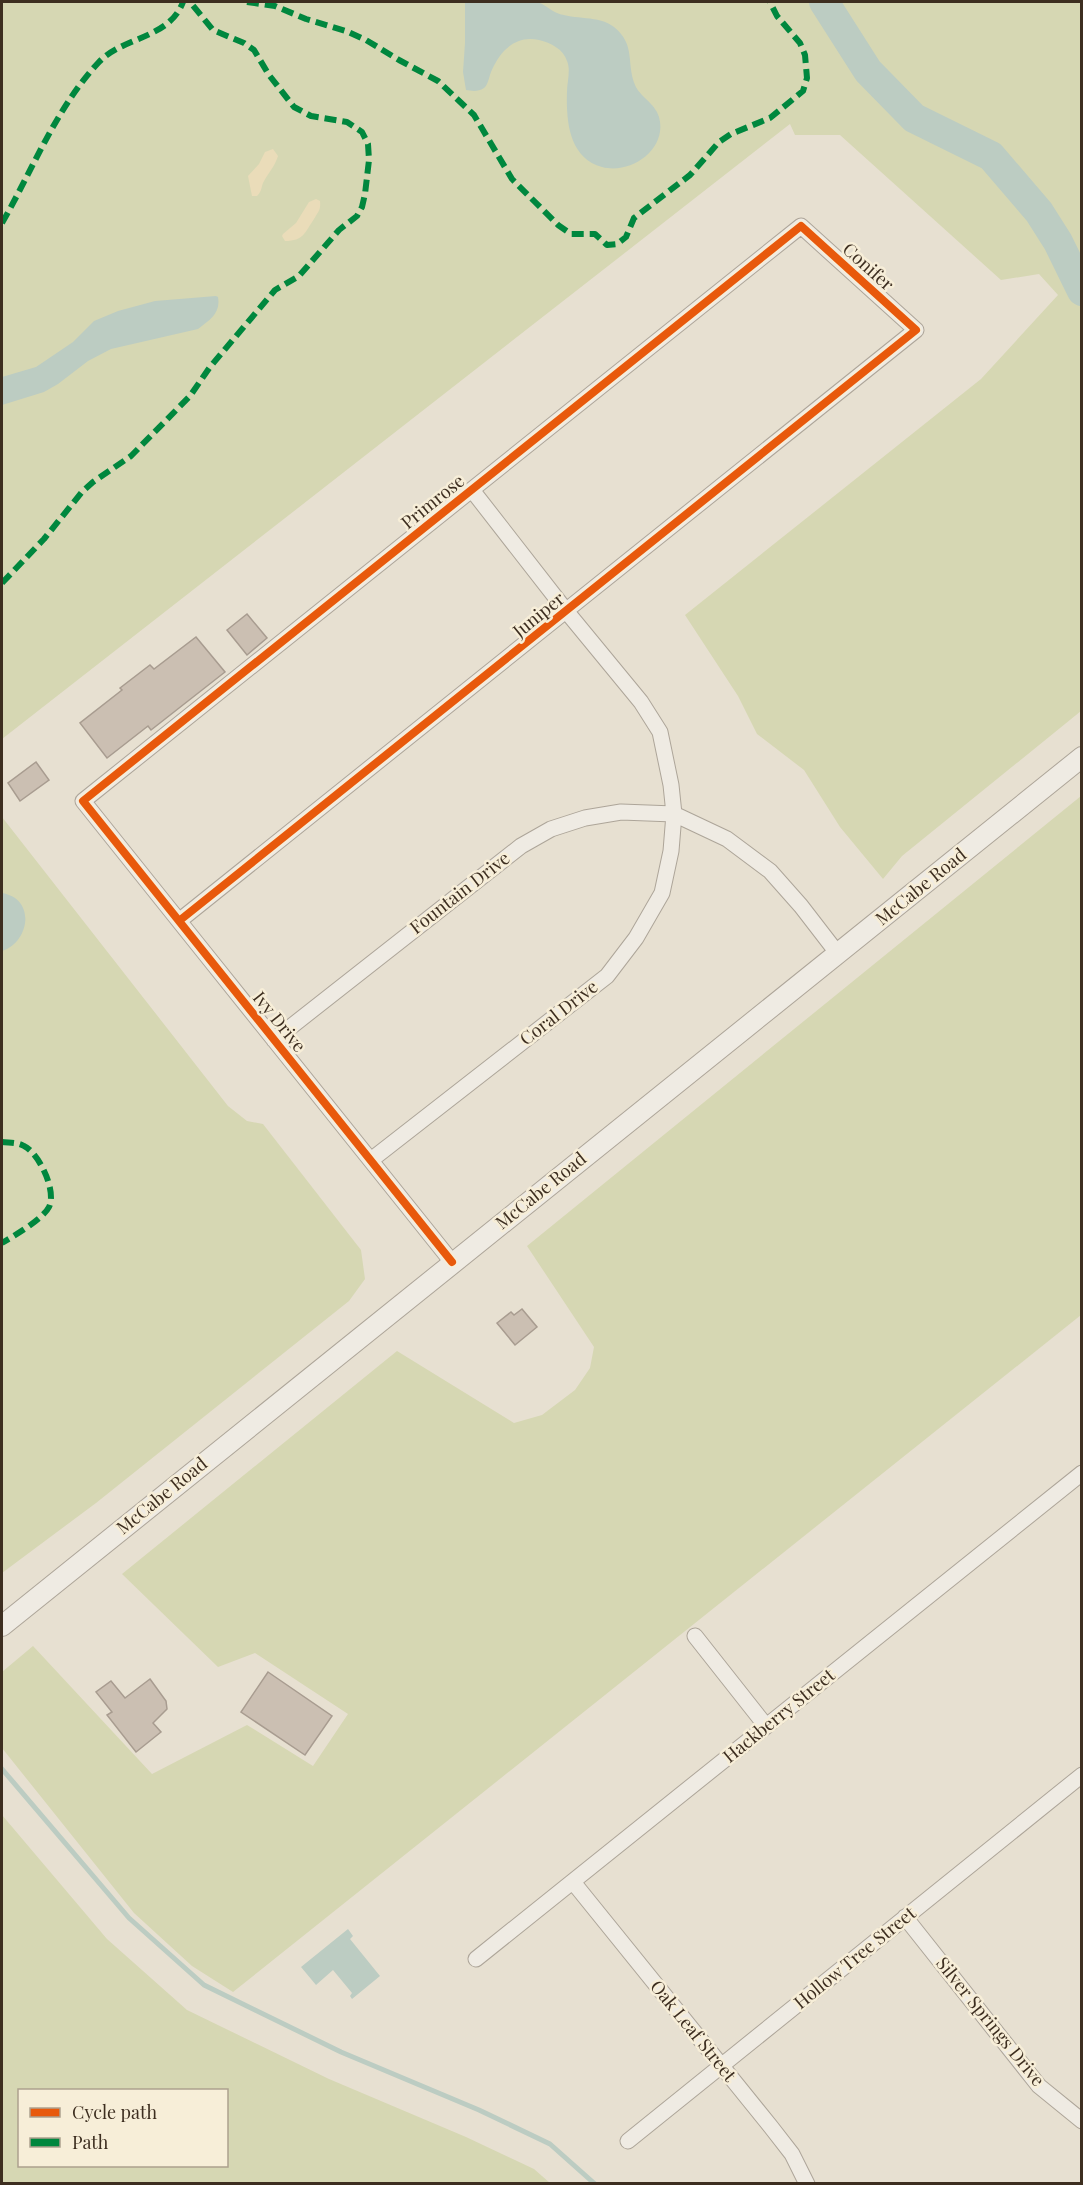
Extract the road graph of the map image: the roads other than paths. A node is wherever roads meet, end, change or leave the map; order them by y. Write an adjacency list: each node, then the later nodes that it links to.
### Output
1 (801, 226): 2 (street, Conifer); 3 (street, Primrose)
2 (916, 330): 4 (street, Juniper)
3 (472, 490): 4 (street, Coral Drive); 6 (street, Primrose)
4 (567, 612): 7 (street, Coral Drive); 8 (street, Juniper)
5 (1082, 757): 9 (street, McCabe Road)
6 (83, 801): 8 (street, Ivy Drive)
7 (674, 814): 9 (street); 10 (street, Fountain Drive); 11 (street, Coral Drive)
8 (179, 921): 10 (street, Ivy Drive)
9 (838, 954): 12 (street, McCabe Road)
10 (274, 1040): 11 (street, Ivy Drive)
11 (370, 1160): 12 (street, Ivy Drive)
12 (452, 1262): 14 (street, McCabe Road)
13 (1082, 1473): 16 (street, Hackberry Street)
14 (2, 1626)
15 (696, 1636): 16 (street)
16 (766, 1726): 18 (street, Hackberry Street)
17 (1082, 1775): 19 (street, Hollow Tree Street)
18 (573, 1882): 20 (street, Hackberry Street); 21 (street, Oak Leaf Street)
19 (905, 1917): 21 (street, Hollow Tree Street); 22 (street, Silver Springs Drive)
20 (476, 1959)
21 (720, 2066): 23 (street, Hollow Tree Street); 24 (street, Oak Leaf Street)
22 (1082, 2121)
23 (628, 2141)
24 (807, 2184)

